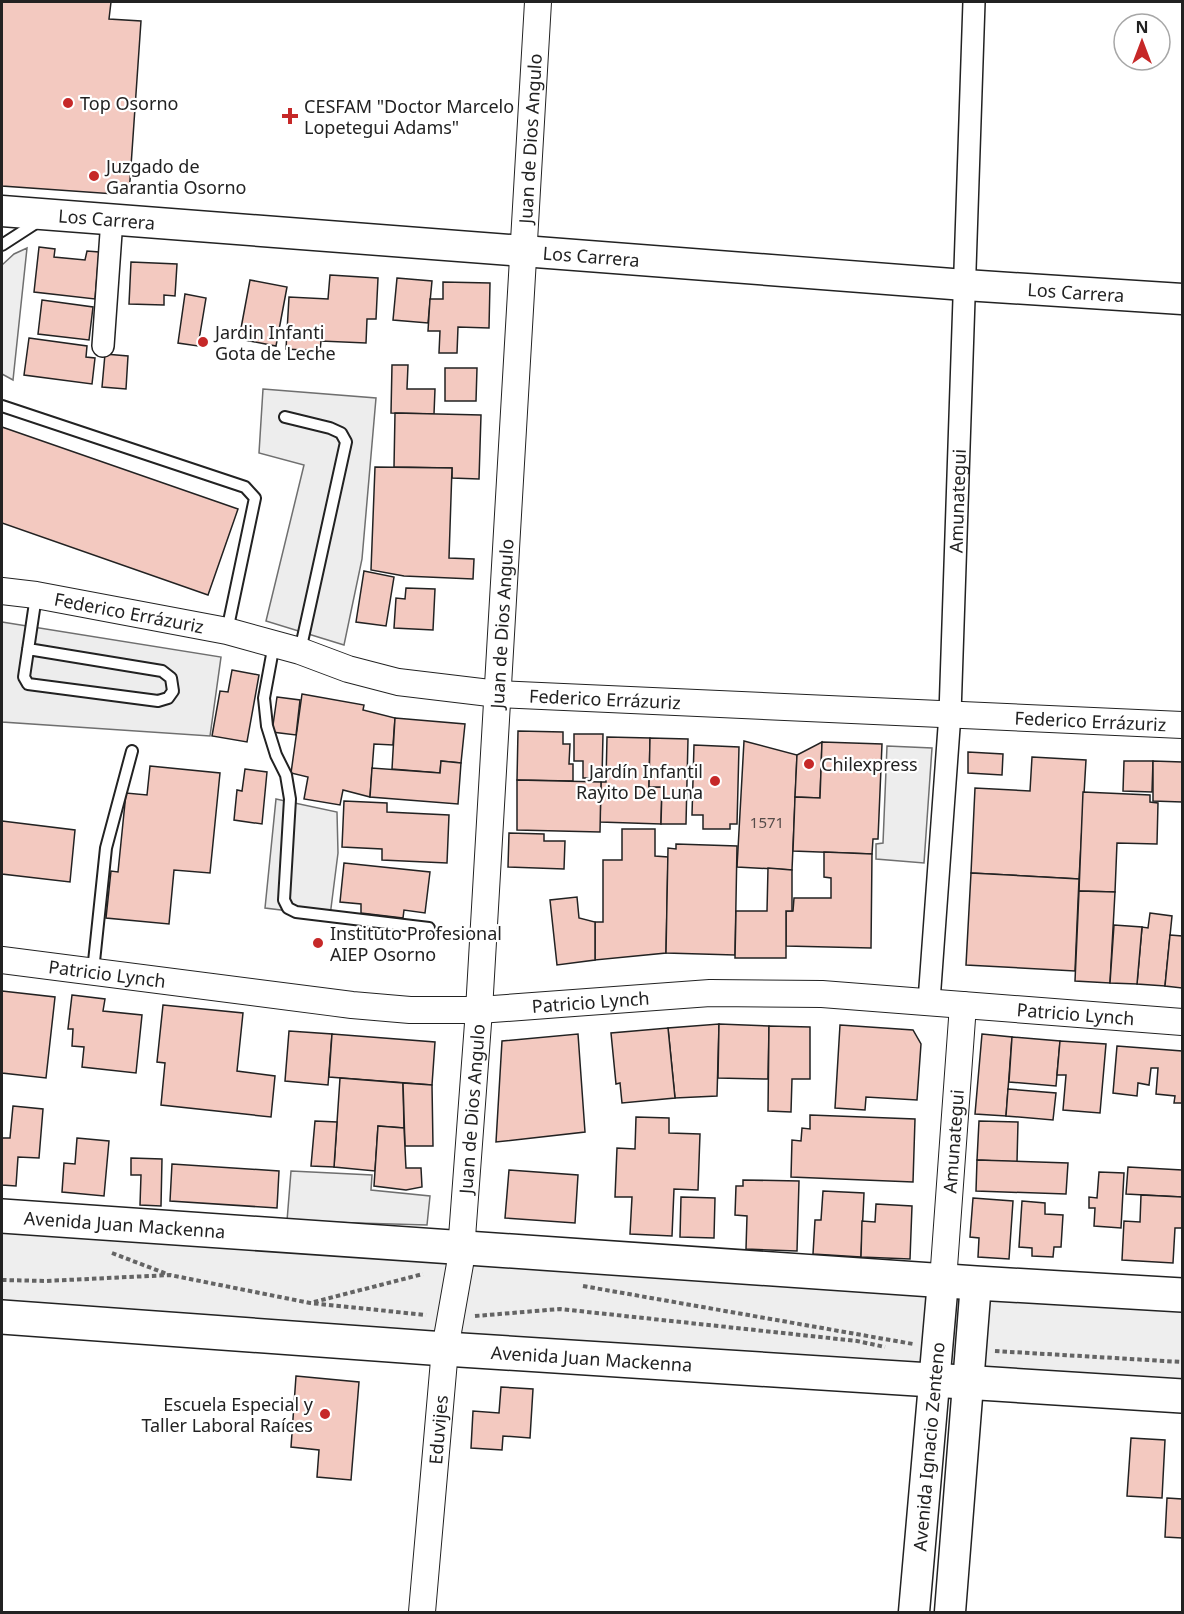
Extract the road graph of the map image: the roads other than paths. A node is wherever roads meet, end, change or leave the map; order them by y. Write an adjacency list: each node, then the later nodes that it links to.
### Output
1 (537, 2): 7 (street, Juan de Dios Angulo)
2 (974, 2): 8 (street, Amunategui)
3 (2, 211): 4 (main road, Los Carrera)
4 (49, 215): 5 (main road, Los Carrera); 6 (lane)
5 (112, 219): 7 (main road, Los Carrera); 10 (street)
6 (2, 244)
7 (523, 251): 8 (main road, Los Carrera); 19 (street, Juan de Dios Angulo)
8 (965, 285): 9 (main road, Los Carrera); 20 (street, Amunategui)
9 (1182, 298)
10 (103, 346)
11 (2, 406): 15 (lane)
12 (285, 417): 18 (lane)
13 (2, 591): 14 (street, Federico Errázuriz)
14 (36, 596): 15 (street, Federico Errázuriz); 17 (lane)
15 (227, 631): 16 (street, Federico Errázuriz)
16 (274, 643): 18 (street, Federico Errázuriz); 23 (lane)
17 (28, 649): 17 (lane)
18 (300, 651): 19 (street, Federico Errázuriz)
19 (498, 694): 20 (street, Federico Errázuriz); 28 (street, Juan de Dios Angulo)
20 (950, 714): 21 (street, Federico Errázuriz); 26 (street, Amunategui)
21 (1182, 725)
22 (132, 751): 25 (lane)
23 (429, 928)
24 (2, 960): 25 (street, Patricio Lynch)
25 (93, 971): 28 (street, Patricio Lynch)
26 (929, 1001): 27 (street, Patricio Lynch); 28 (street, Patricio Lynch)
27 (963, 1005): 29 (street, Patricio Lynch); 32 (street, Amunategui)
28 (479, 1010): 31 (street, Juan de Dios Angulo)
29 (1182, 1022)
30 (2, 1216): 31 (main road, Avenida Juan Mackenna)
31 (461, 1256): 32 (main road, Avenida Juan Mackenna); 36 (street, Eduvijes)
32 (943, 1281): 33 (main road, Avenida Juan Mackenna); 37 (main road, Avenida Ignacio Zenteno)
33 (976, 1283): 34 (main road, Avenida Juan Mackenna); 38 (main road, Avenida Ignacio Zenteno)
34 (1182, 1295)
35 (2, 1317): 36 (main road, Avenida Juan Mackenna)
36 (448, 1333): 37 (main road, Avenida Juan Mackenna); 40 (street, Eduvijes)
37 (937, 1364): 38 (main road, Avenida Juan Mackenna); 41 (main road, Avenida Ignacio Zenteno)
38 (969, 1382): 39 (main road, Avenida Juan Mackenna); 42 (main road, Avenida Ignacio Zenteno)
39 (1182, 1396)
40 (422, 1612)
41 (914, 1612)
42 (950, 1612)

